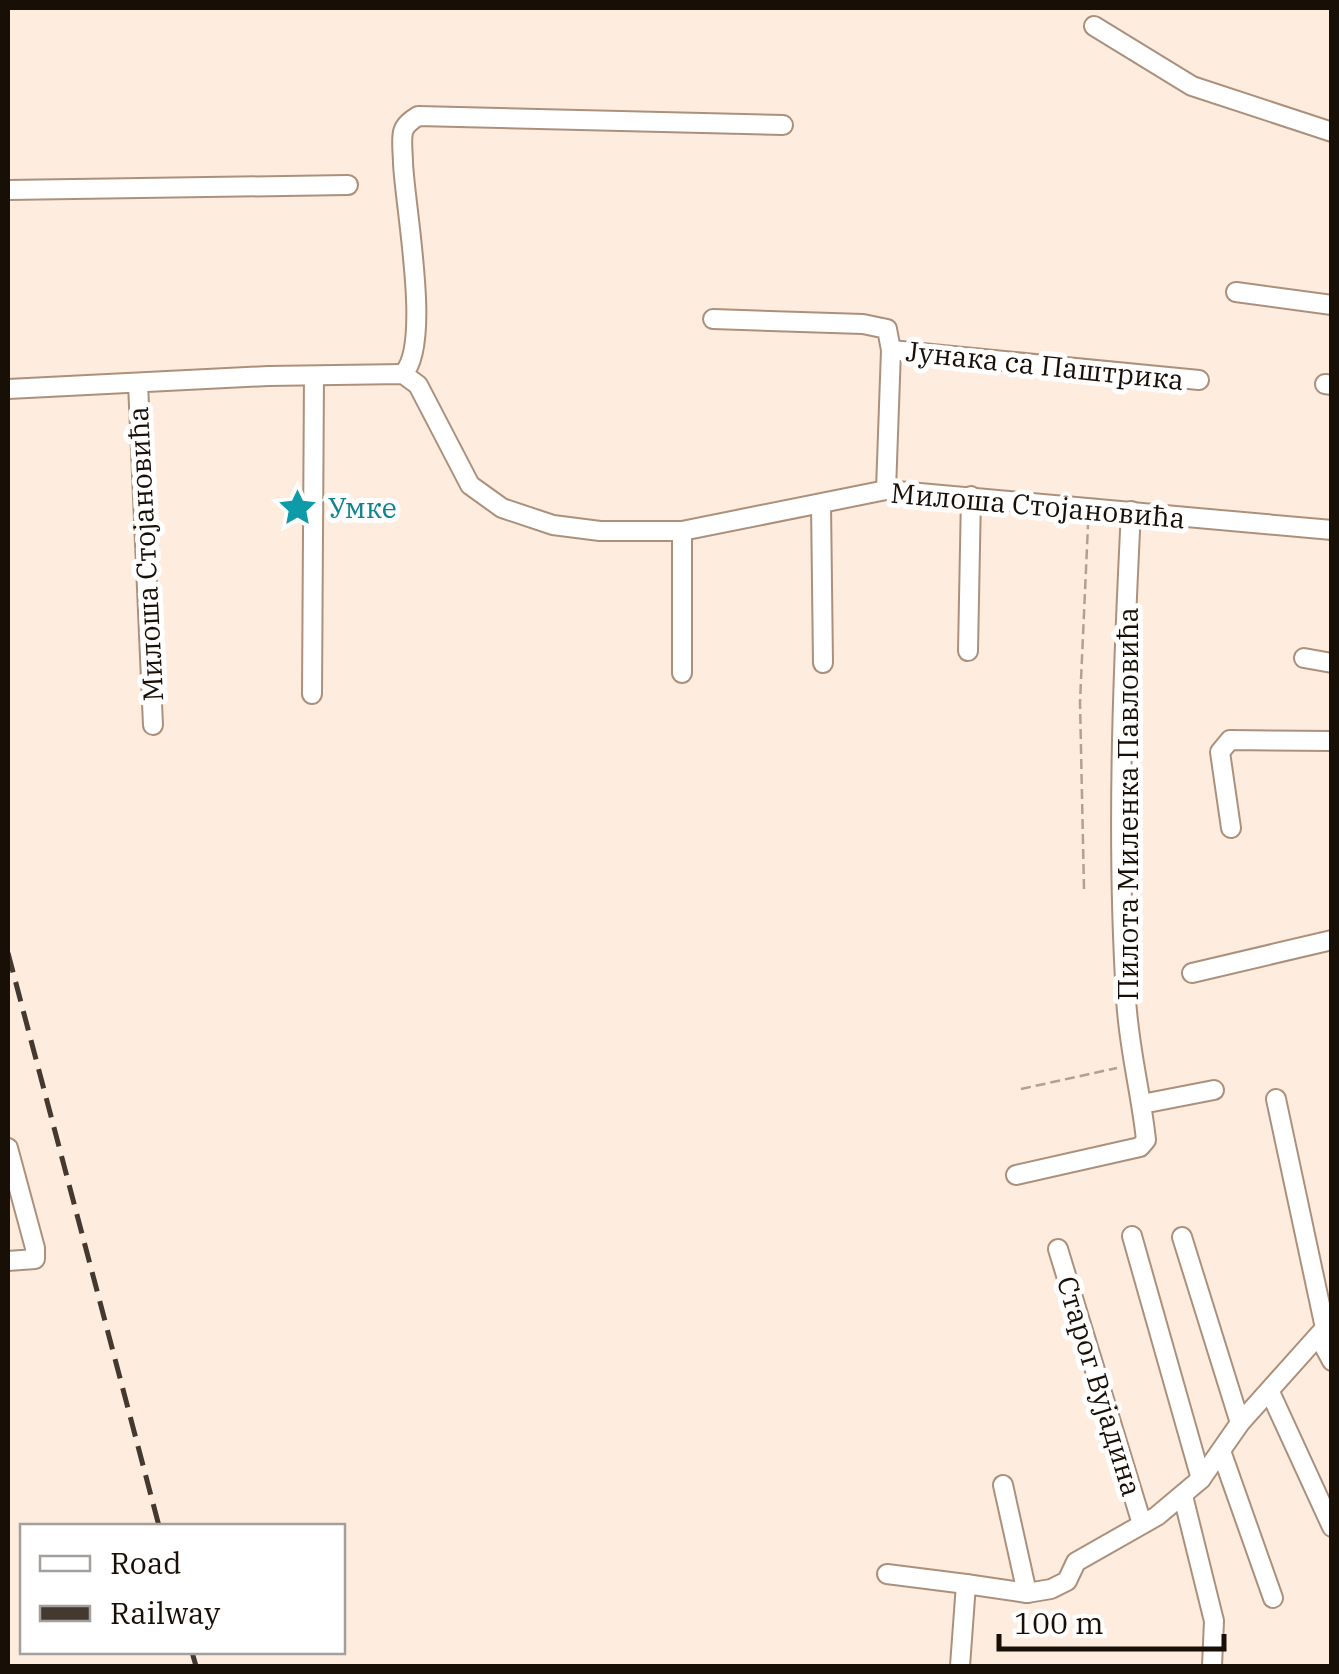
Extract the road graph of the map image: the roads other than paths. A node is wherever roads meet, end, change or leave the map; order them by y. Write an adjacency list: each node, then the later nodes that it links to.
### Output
1 (1094, 26): 3 (street)
2 (783, 125): 10 (street)
3 (1332, 132)
4 (348, 185): 5 (street)
5 (8, 190)
6 (1236, 292): 7 (street)
7 (1332, 305)
8 (713, 319): 9 (street, Јунака са Паштрика)
9 (891, 350): 12 (street, Јунака са Паштрика); 15 (street, Јунака са Паштрика)
10 (403, 374): 11 (street, Милоша Стојановића); 20 (street, Милоша Стојановића)
11 (314, 376): 13 (street, Милоша Стојановића); 26 (street)
12 (1199, 380)
13 (138, 382): 14 (street, Милоша Стојановића); 27 (street, Милоша Стојановића)
14 (8, 389)
15 (886, 490): 16 (street, Милоша Стојановића); 17 (street, Милоша Стојановића)
16 (971, 496): 18 (street, Милоша Стојановића); 21 (street)
17 (821, 504): 20 (street, Милоша Стојановића); 23 (street)
18 (1131, 510): 19 (street, Милоша Стојановића); 34 (street, Пилота Миленка Павловића)
19 (1332, 530)
20 (682, 531): 25 (street)
21 (968, 651)
22 (1304, 658): 24 (street)
23 (822, 662)
24 (1332, 663)
25 (682, 674)
26 (312, 694)
27 (153, 725)
28 (1332, 741): 29 (street)
29 (1231, 828)
30 (1332, 940): 31 (street)
31 (1192, 973)
32 (1214, 1090): 34 (street)
33 (1276, 1099): 41 (street)
34 (1142, 1104): 36 (street, Пилота Миленка Павловића)
35 (8, 1148): 40 (street)
36 (1016, 1175)
37 (1132, 1236): 46 (street)
38 (1182, 1236): 44 (street)
39 (1058, 1248): 49 (street, Старог Вујадина)
40 (8, 1261)
41 (1325, 1331): 42 (street); 43 (street)
42 (1332, 1361)
43 (1270, 1392): 44 (street); 50 (street)
44 (1240, 1423): 45 (street)
45 (1221, 1451): 46 (street); 54 (street)
46 (1201, 1478): 48 (street)
47 (1003, 1485): 53 (street)
48 (1183, 1496): 49 (street); 56 (street)
49 (1142, 1524): 53 (street)
50 (1332, 1527)
51 (886, 1574): 52 (street)
52 (966, 1584): 53 (street); 55 (street)
53 (1028, 1593)
54 (1273, 1598)
55 (960, 1666)
56 (1212, 1666)

